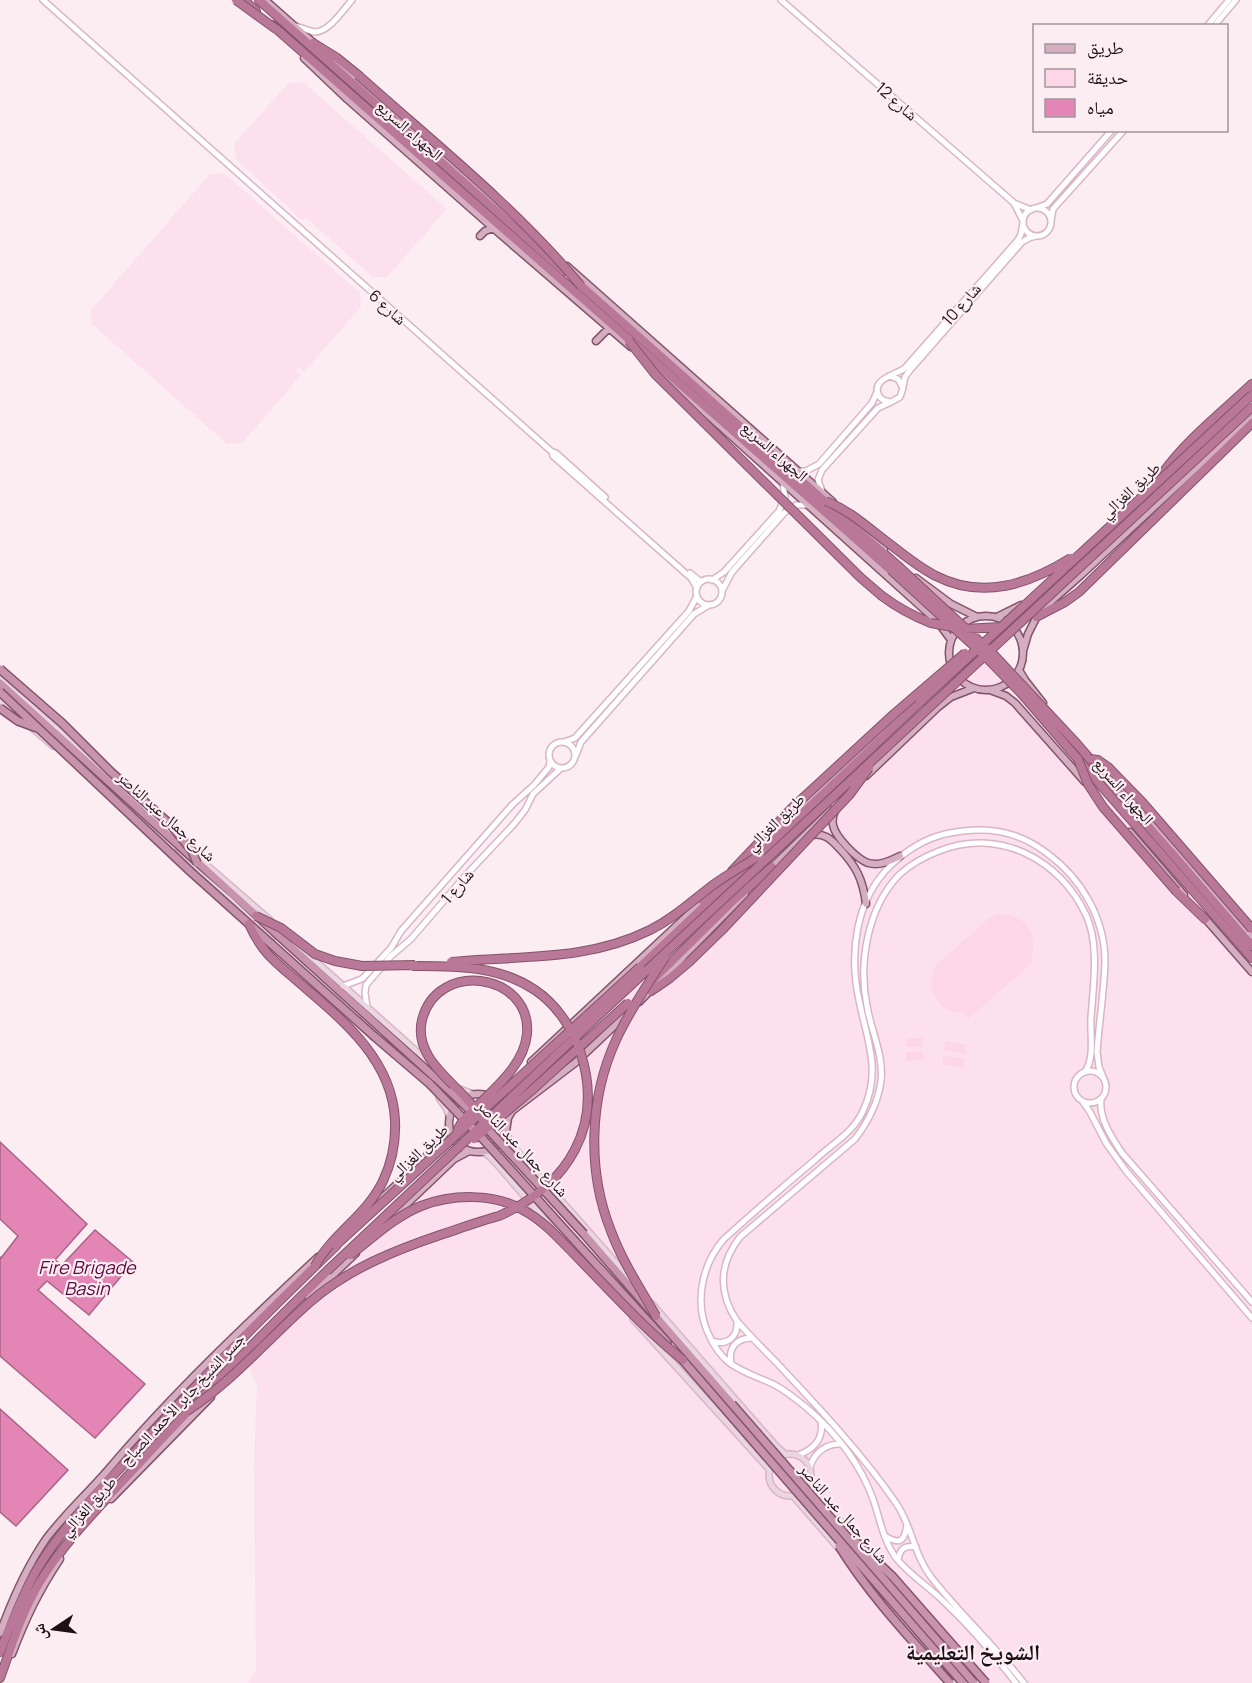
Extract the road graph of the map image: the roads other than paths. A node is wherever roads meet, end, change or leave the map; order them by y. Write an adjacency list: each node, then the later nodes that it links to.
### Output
1 (41, 0): 39 (street, شارع 6)
2 (237, 0): 13 (highway, bridge); 21 (main road, الجهراء السريع)
3 (244, 0): 13 (highway, الجهراء السريع, bridge)
4 (259, 0): 24 (highway, الجهراء السريع, bridge)
5 (265, 0): 12 (main road, الجهراء السريع)
6 (352, 0): 12 (street)
7 (781, 0): 17 (street, شارع 12)
8 (1229, 0): 10 (street)
9 (1236, 0): 11 (street)
10 (1209, 24)
11 (1216, 24)
12 (293, 25): 14 (main road, الجهراء السريع)
13 (276, 29): 28 (highway, الجهراء السريع)
14 (313, 43): 24 (highway, bridge); 40 (main road, الجهراء السريع)
15 (1111, 132): 18 (street)
16 (1122, 132): 19 (street)
17 (1014, 202): 18 (street, شارع 12); 20 (street, شارع 12)
18 (1033, 209): 19 (street); 20 (street)
19 (1051, 221): 23 (street)
20 (1023, 222): 23 (street); 25 (street, شارع 10)
21 (493, 228): 22 (main road); 26 (main road, الجهراء السريع)
22 (480, 236)
23 (1036, 236): 25 (street, شارع 10)
24 (581, 286): 43 (highway, الجهراء السريع)
25 (977, 289): 29 (street, شارع 10); 31 (street, شارع 10)
26 (609, 328): 27 (main road); 42 (main road, الجهراء السريع)
27 (596, 341)
28 (629, 341): 38 (highway, bridge); 71 (highway, الجهراء السريع, bridge)
29 (889, 376): 31 (street); 32 (street)
30 (1252, 384): 41 (highway)
31 (903, 388): 35 (street)
32 (877, 390): 35 (street); 40 (street)
33 (1252, 391): 41 (main road, طريق الغزالي)
34 (1252, 396): 45 (highway, طريق الغزالي, bridge)
35 (891, 402): 43 (street)
36 (1252, 407): 70 (highway, طريق الغزالي, bridge)
37 (1252, 416): 56 (main road, طريق الغزالي)
38 (1252, 423)
39 (552, 452): 47 (street, شارع 6); 48 (street, شارع 6)
40 (799, 471): 43 (main road, الجهراء السريع)
41 (1162, 474): 53 (main road, طريق الغزالي)
42 (783, 483): 44 (main road, الجهراء السريع); 46 (street)
43 (824, 496): 45 (highway, bridge); 52 (main road, الجهراء السريع); 72 (highway, الجهراء السريع, bridge)
44 (807, 505): 49 (street); 55 (main road, الجهراء السريع)
45 (1085, 549): 54 (highway, طريق الغزالي, bridge)
46 (712, 580): 47 (street); 49 (street)
47 (701, 582): 48 (street)
48 (697, 588): 50 (street)
49 (722, 591): 51 (street)
50 (696, 596): 51 (street); 68 (street)
51 (709, 605): 69 (street)
52 (977, 617): 53 (main road); 55 (main road)
53 (997, 617): 56 (main road)
54 (998, 629): 81 (highway, طريق الغزالي, bridge); 86 (highway, bridge)
55 (951, 640): 57 (main road)
56 (1023, 651): 59 (main road)
57 (949, 659): 62 (main road); 86 (main road, طريق الغزالي)
58 (0, 669): 84 (highway, bridge)
59 (1019, 670): 63 (main road); 94 (main road, الجهراء السريع)
60 (0, 677): 106 (main road)
61 (0, 683): 84 (highway, شارع جمال عبد الناصر)
62 (974, 688): 63 (main road); 75 (main road, طريق الغزالي)
63 (990, 690): 89 (main road, الجهراء السريع)
64 (0, 692): 67 (highway, شارع جمال عبد الناصر, bridge)
65 (0, 700): 115 (main road, شارع جمال عبد الناصر)
66 (0, 708): 67 (highway, bridge)
67 (40, 728): 90 (highway, شارع جمال عبد الناصر, bridge)
68 (564, 742): 69 (street); 73 (street)
69 (576, 755): 74 (street)
70 (874, 759): 97 (highway, طريق الغزالي, bridge); 107 (highway, bridge)
71 (1078, 759): 89 (highway, bridge); 99 (highway, الجهراء السريع)
72 (1090, 759): 91 (highway, bridge); 98 (highway, الجهراء السريع)
73 (550, 761): 74 (street); 76 (street, شارع 1)
74 (560, 768): 77 (street, شارع 1)
75 (840, 801): 79 (main road, طريق الغزالي); 82 (main road)
76 (512, 805): 77 (street); 92 (street, شارع 1)
77 (522, 814): 95 (street, شارع 1)
78 (947, 841): 80 (street); 82 (street); 83 (street); 96 (street)
79 (797, 842): 85 (main road, طريق الغزالي); 87 (main road)
80 (1048, 854): 83 (street); 110 (street)
81 (760, 855): 100 (highway, bridge); 119 (highway, طريق الغزالي, bridge)
82 (900, 856): 87 (street)
83 (1041, 862): 109 (street)
84 (197, 863): 88 (highway, شارع جمال عبد الناصر)
85 (772, 867): 107 (main road, طريق الغزالي); 120 (highway, bridge)
86 (703, 901): 112 (main road, طريق الغزالي)
87 (866, 904): 93 (street)
88 (256, 916): 100 (highway, bridge); 116 (highway, شارع جمال عبد الناصر, bridge)
89 (1205, 919): 103 (main road, الجهراء السريع)
90 (249, 924): 127 (highway, bridge); 135 (highway, شارع جمال عبد الناصر, bridge)
91 (1252, 929)
92 (401, 931): 95 (street); 104 (street, شارع 1)
93 (855, 936): 96 (street); 101 (street)
94 (1252, 936)
95 (411, 939): 105 (street, شارع 1)
96 (867, 939): 102 (street)
97 (672, 946): 120 (highway, طريق الغزالي, bridge); 130 (highway, bridge)
98 (1252, 946)
99 (1252, 958)
100 (412, 966): 137 (highway, bridge)
101 (855, 968): 102 (street); 134 (street)
102 (864, 971): 132 (street)
103 (1252, 972)
104 (359, 981): 105 (street); 106 (street, شارع 1)
105 (366, 985): 108 (street)
106 (343, 986): 108 (main road)
107 (651, 991): 118 (main road, طريق الغزالي)
108 (367, 1007): 111 (main road)
109 (1085, 1072): 110 (street); 114 (street)
110 (1103, 1077): 113 (street)
111 (473, 1094): 112 (main road); 115 (main road)
112 (483, 1094): 118 (main road)
113 (1101, 1100): 114 (street); 123 (street)
114 (1083, 1102): 124 (street)
115 (450, 1118): 117 (main road)
116 (482, 1123): 119 (highway, bridge); 130 (highway, شارع جمال عبد الناصر, bridge)
117 (449, 1127): 121 (main road); 151 (main road, طريق الغزالي)
118 (507, 1128): 122 (main road); 140 (main road)
119 (456, 1135): 127 (highway, طريق الغزالي, bridge)
120 (462, 1144): 128 (highway, طريق الغزالي, bridge)
121 (469, 1151): 122 (main road); 154 (main road, طريق الغزالي)
122 (481, 1152): 143 (main road)
123 (1122, 1154): 124 (street); 125 (street)
124 (1116, 1158): 126 (street)
125 (1132, 1166): 126 (street); 129 (street)
126 (1126, 1171): 131 (street)
127 (315, 1266): 152 (highway, جسر الشيخ جابر الأحمد الصباح)
128 (327, 1271): 135 (highway, bridge); 137 (highway, جسر الشيخ جابر الأحمد الصباح, bridge)
129 (1252, 1302)
130 (656, 1316): 147 (highway, شارع جمال عبد الناصر, bridge)
131 (1252, 1318)
132 (737, 1321): 133 (street); 134 (street)
133 (752, 1338): 136 (street); 146 (street)
134 (711, 1341): 136 (street)
135 (683, 1360): 147 (highway, شارع جمال عبد الناصر, bridge)
136 (732, 1366): 138 (street)
137 (187, 1411): 153 (highway, جسر الشيخ جابر الأحمد الصباح)
138 (821, 1421): 139 (street); 141 (street)
139 (842, 1444): 142 (street); 148 (street)
140 (785, 1454): 141 (main road); 143 (main road)
141 (798, 1455): 142 (main road)
142 (810, 1467): 144 (main road)
143 (769, 1469): 145 (main road)
144 (809, 1485): 145 (main road); 159 (main road)
145 (794, 1497): 156 (main road)
146 (907, 1521): 148 (street); 149 (street)
147 (831, 1525): 155 (highway, bridge); 157 (highway, شارع جمال عبد الناصر, bridge); 158 (highway, شارع جمال عبد الناصر, bridge); 159 (highway, bridge)
148 (884, 1535): 150 (street)
149 (916, 1546): 150 (street); 161 (street)
150 (898, 1560): 160 (street)
151 (0, 1633)
152 (0, 1652)
153 (0, 1678)
154 (2, 1683)
155 (950, 1683)
156 (956, 1683)
157 (963, 1683)
158 (974, 1683)
159 (984, 1683)
160 (1016, 1683)
161 (1024, 1683)

